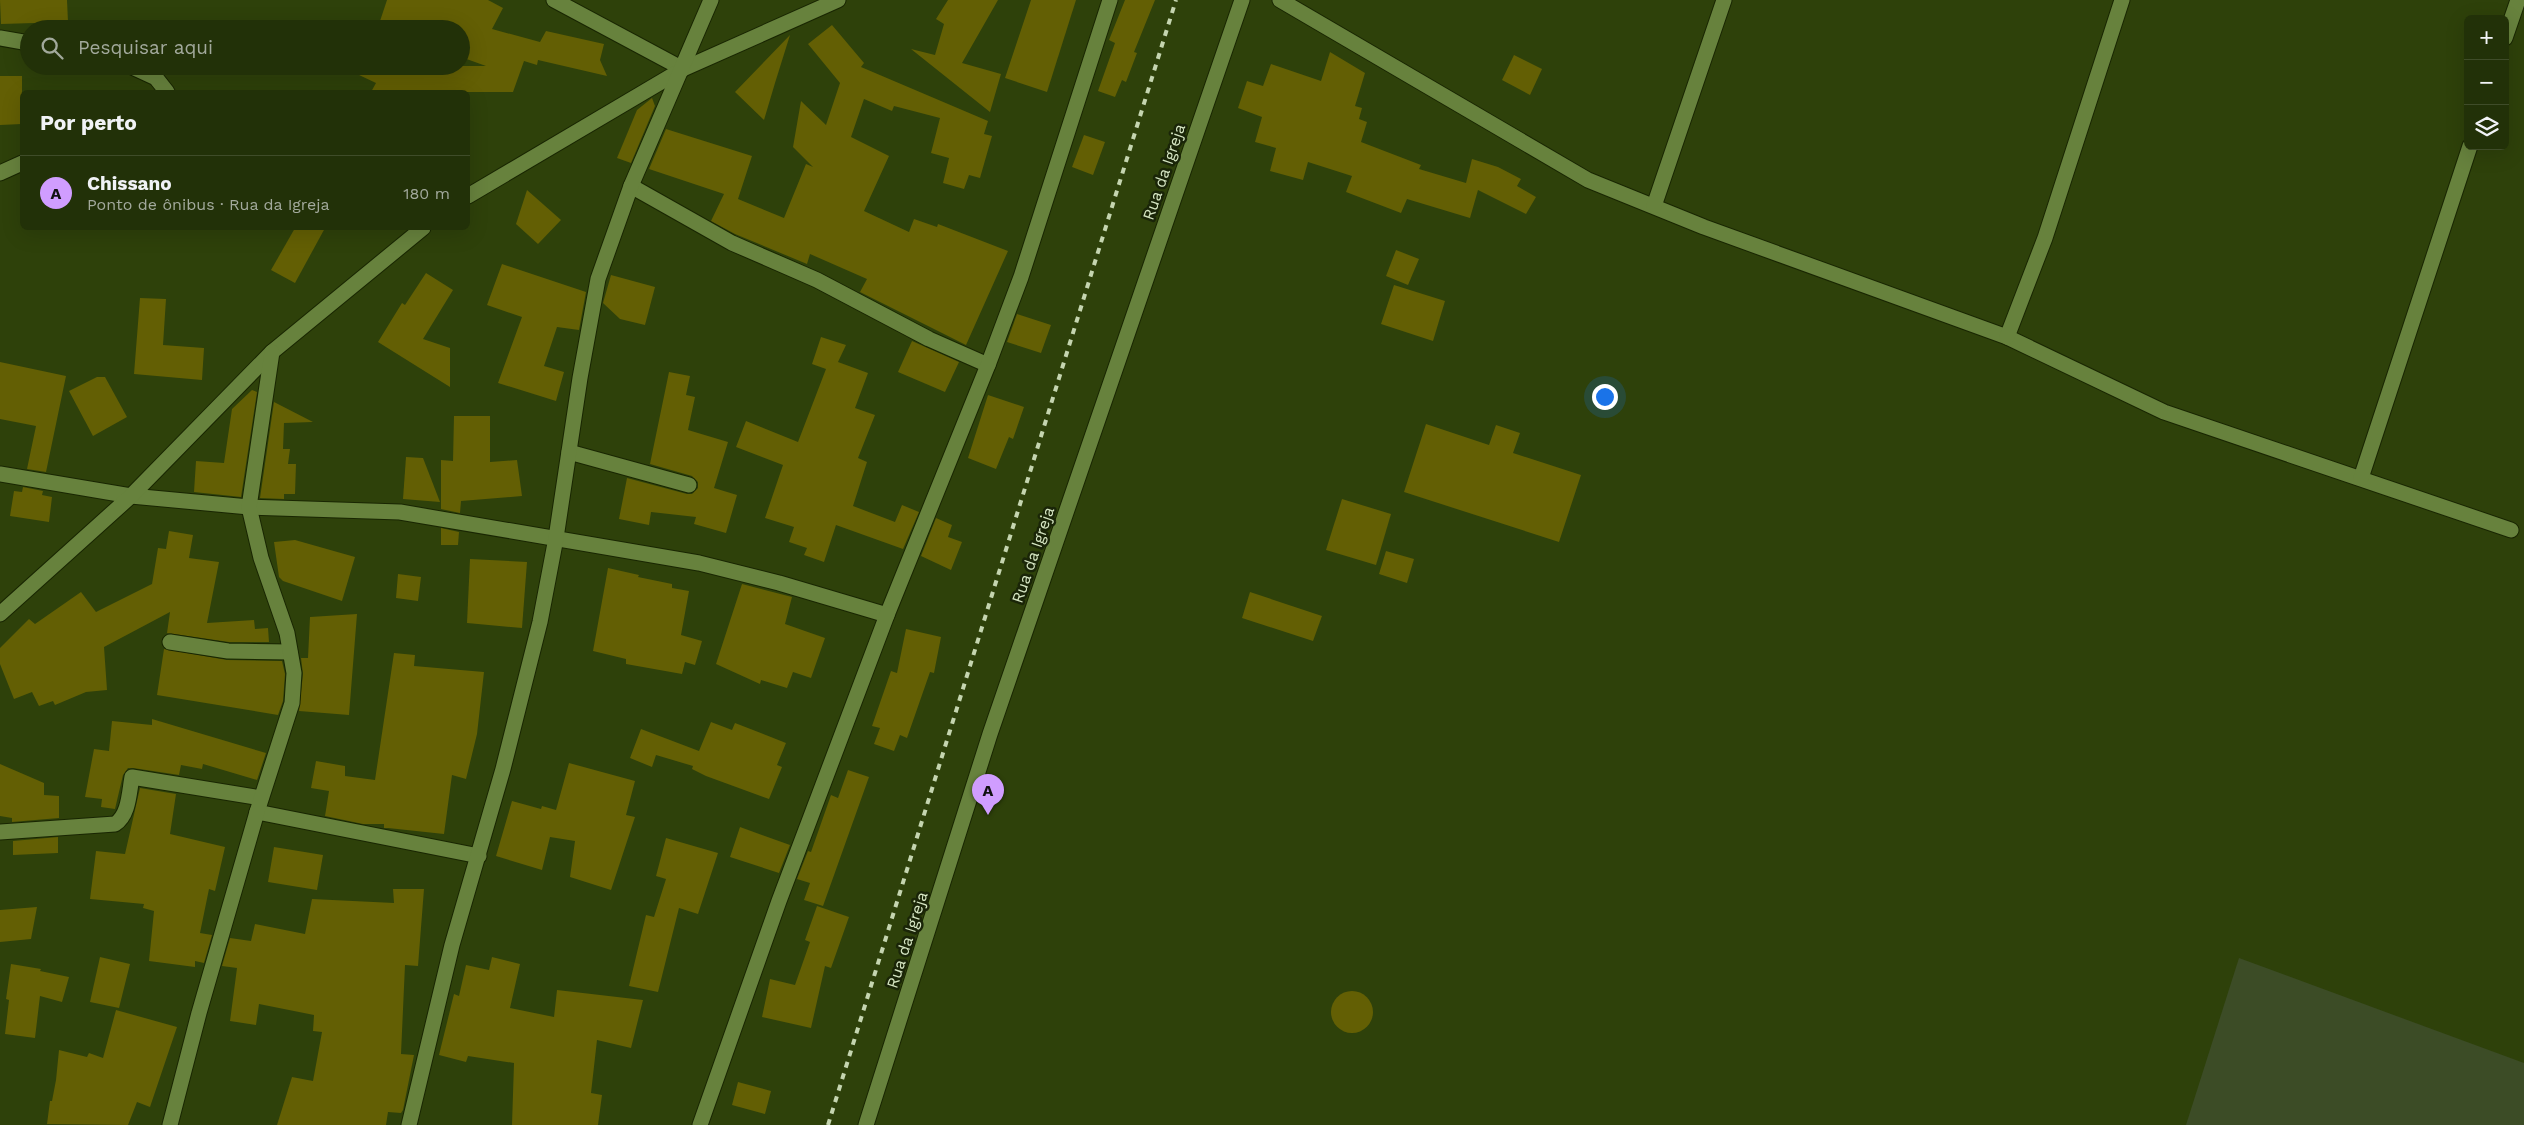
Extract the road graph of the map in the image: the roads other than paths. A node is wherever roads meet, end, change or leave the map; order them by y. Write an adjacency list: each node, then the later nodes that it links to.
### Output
1 (554, 0): 13 (street)
2 (711, 0): 13 (street)
3 (838, 0): 13 (street)
4 (1110, 0): 25 (street)
5 (1280, 0): 21 (street)
6 (1724, 0): 21 (street)
7 (2122, 0): 23 (street)
8 (2518, 0): 10 (street)
9 (1239, 7): 44 (street, Rua da Igreja)
10 (2509, 26)
11 (0, 38): 12 (street)
12 (20, 41)
13 (683, 69): 19 (street); 20 (street)
14 (150, 75): 15 (street)
15 (165, 90)
16 (2469, 150): 28 (street)
17 (20, 164): 18 (street)
18 (0, 173)
19 (632, 186): 25 (street); 26 (street)
20 (470, 195)
21 (1654, 206): 23 (street)
22 (421, 230): 24 (street)
23 (2007, 337): 28 (street)
24 (272, 352): 30 (street); 31 (street)
25 (988, 366): 35 (street)
26 (569, 452): 29 (street); 33 (street)
27 (0, 474): 30 (street)
28 (2361, 478): 32 (street)
29 (689, 485)
30 (131, 496): 31 (street); 34 (street)
31 (250, 508): 33 (street); 37 (street)
32 (2511, 530)
33 (556, 538): 35 (street); 40 (street)
34 (0, 614)
35 (886, 615): 43 (street)
36 (170, 642): 37 (street)
37 (290, 652): 38 (street)
38 (259, 805): 39 (street); 40 (street); 41 (street)
39 (0, 832)
40 (479, 856): 42 (street)
41 (170, 1125)
42 (409, 1125)
43 (700, 1125)
44 (866, 1125)

